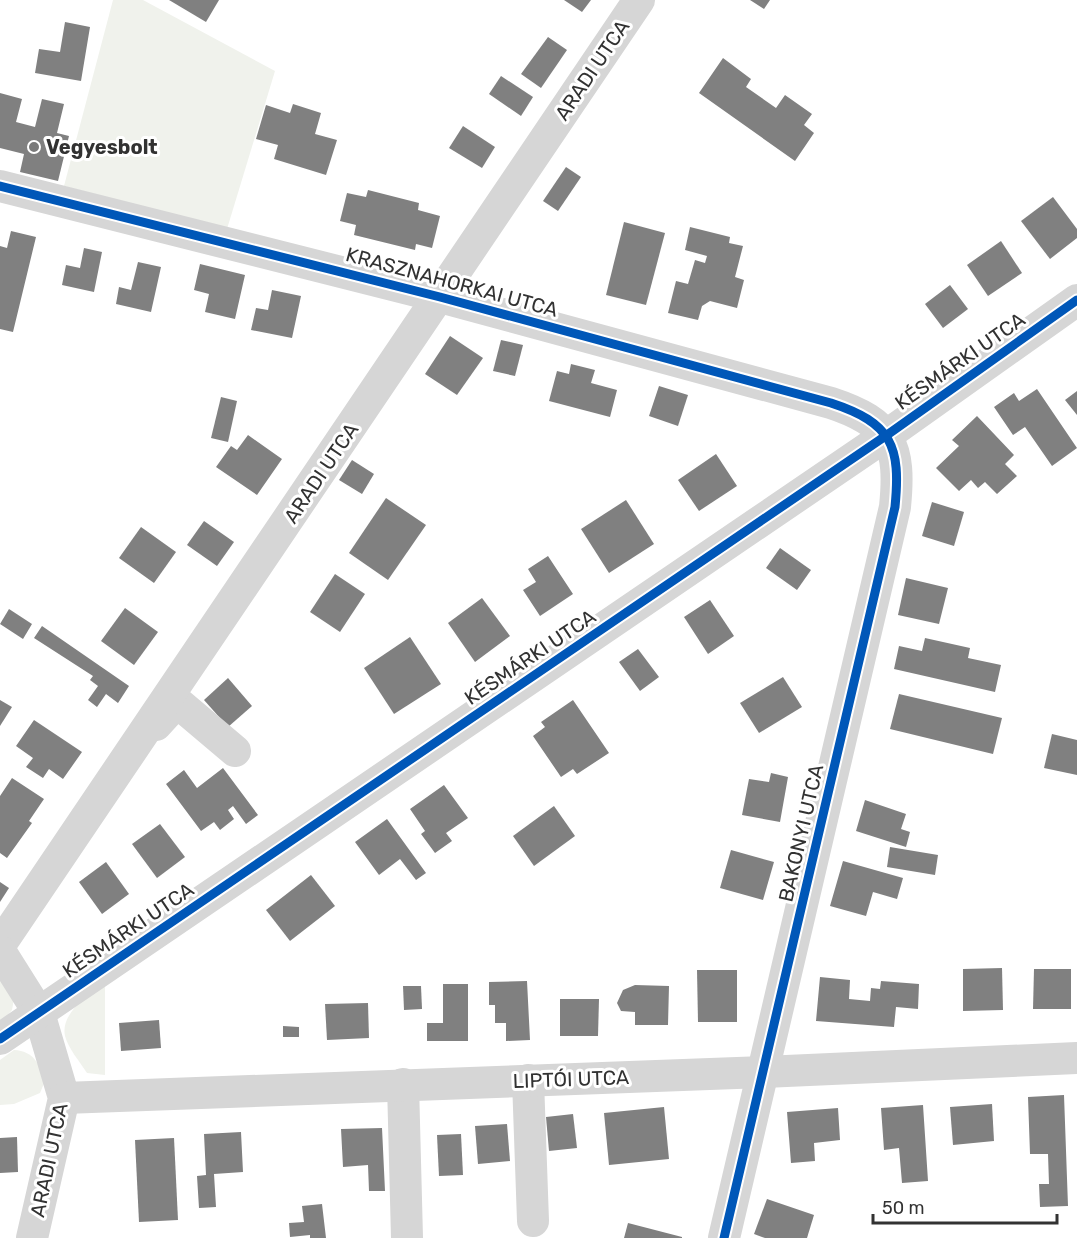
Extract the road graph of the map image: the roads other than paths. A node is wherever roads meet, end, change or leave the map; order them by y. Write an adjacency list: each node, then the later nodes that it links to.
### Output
1 (639, 0): 3 (street, ARADI UTCA)
2 (0, 186): 3 (street, KRASZNAHORKAI UTCA)
3 (440, 297): 5 (street, KRASZNAHORKAI UTCA); 6 (street, ARADI UTCA)
4 (1077, 300): 5 (street, KÉSMÁRKI UTCA)
5 (886, 435): 10 (street, KÉSMÁRKI UTCA); 13 (street, BAKONYI UTCA)
6 (132, 751): 7 (street); 8 (street, ARADI UTCA)
7 (235, 751)
8 (0, 945)
9 (0, 951): 10 (street)
10 (39, 1013): 11 (street, KÉSMÁRKI UTCA); 16 (street, ARADI UTCA)
11 (0, 1039)
12 (1077, 1058): 13 (street, LIPTÓI UTCA)
13 (764, 1072): 14 (street, LIPTÓI UTCA); 20 (street, BAKONYI UTCA)
14 (528, 1080): 15 (street, LIPTÓI UTCA); 17 (street)
15 (403, 1084): 16 (street, LIPTÓI UTCA); 19 (street)
16 (64, 1098): 18 (street, ARADI UTCA)
17 (532, 1221)
18 (32, 1238)
19 (407, 1238)
20 (724, 1238)

